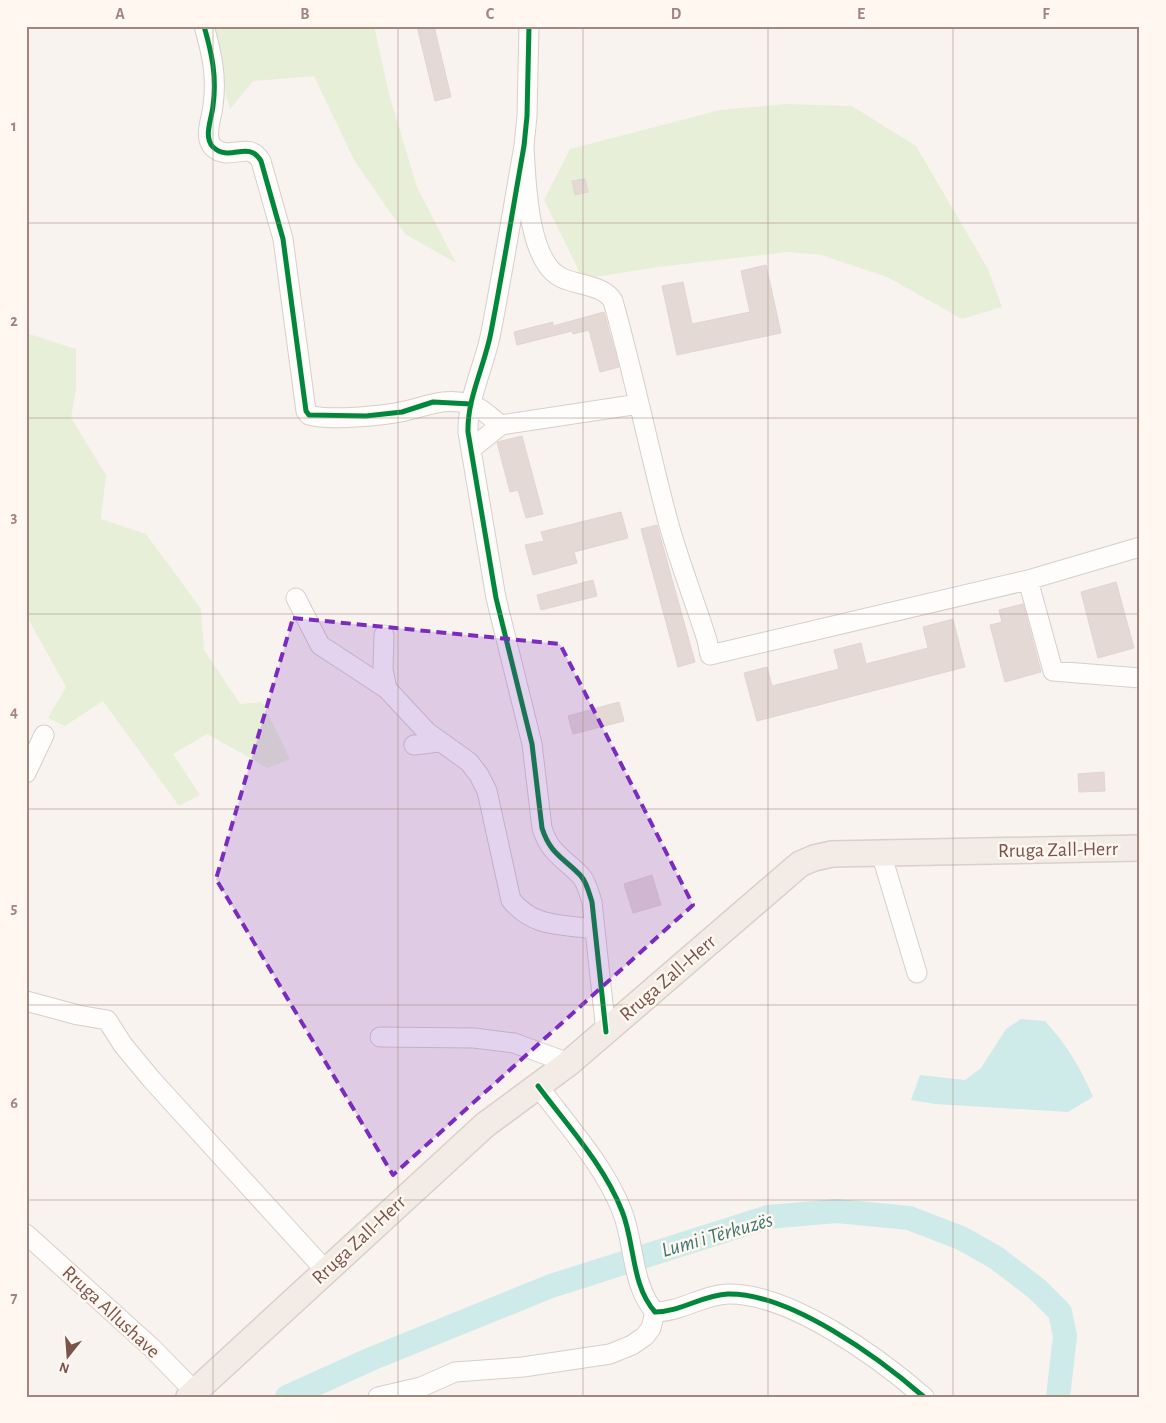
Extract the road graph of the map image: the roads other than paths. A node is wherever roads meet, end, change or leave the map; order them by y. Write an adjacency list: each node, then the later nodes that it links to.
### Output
1 (204, 26): 4 (street)
2 (529, 26): 3 (street)
3 (524, 146): 4 (street); 5 (street)
4 (471, 404): 6 (street); 7 (street)
5 (639, 404): 6 (street); 9 (street)
6 (501, 425): 7 (street)
7 (471, 449): 20 (street)
8 (1140, 547): 9 (street)
9 (1028, 580): 12 (street)
10 (296, 598): 13 (street)
11 (384, 635): 13 (street)
12 (1140, 678)
13 (387, 689): 15 (street)
14 (44, 736): 17 (street)
15 (438, 742): 16 (street); 20 (street)
16 (414, 745)
17 (26, 773)
18 (1140, 848): 19 (main road, Rruga Zall-Herr)
19 (881, 853): 21 (street); 23 (main road, Rruga Zall-Herr)
20 (594, 929): 23 (street)
21 (917, 973)
22 (26, 1001): 28 (street)
23 (606, 1032): 25 (main road, Rruga Zall-Herr)
24 (380, 1037): 25 (street)
25 (569, 1063): 26 (main road, Rruga Zall-Herr)
26 (538, 1086): 28 (main road, Rruga Zall-Herr); 29 (street)
27 (26, 1234): 30 (street, Rruga Allushave)
28 (326, 1271): 30 (main road, Rruga Zall-Herr)
29 (655, 1312): 31 (street); 32 (street)
30 (192, 1394)
31 (378, 1397)
32 (924, 1397)

